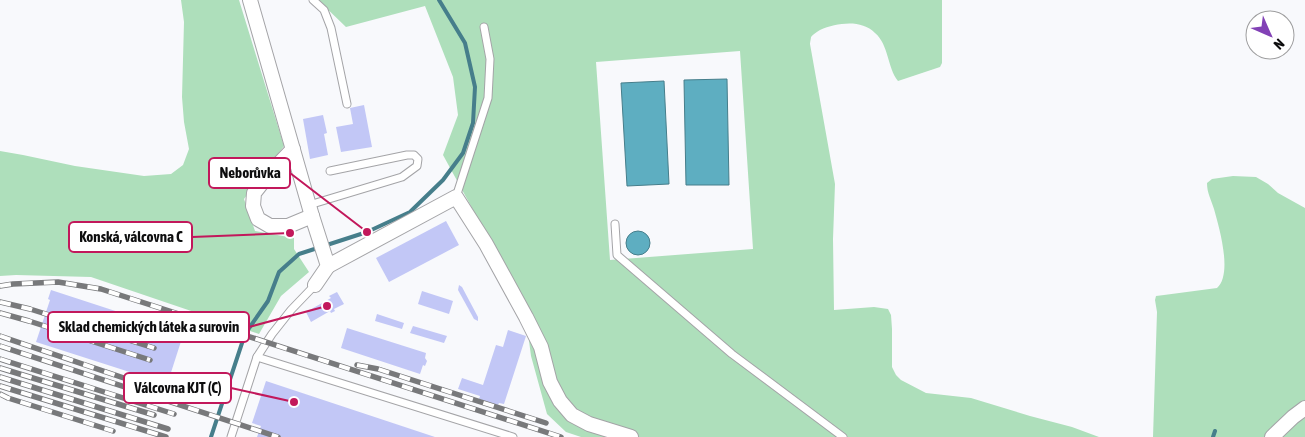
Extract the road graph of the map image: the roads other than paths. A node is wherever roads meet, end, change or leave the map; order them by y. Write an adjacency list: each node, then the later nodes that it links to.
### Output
1 (250, 0): 5 (street)
2 (313, 0): 4 (lane)
3 (484, 27): 7 (lane)
4 (347, 104)
5 (293, 149): 8 (street); 8 (street)
6 (330, 171): 8 (lane)
7 (456, 197): 10 (street); 16 (street)
8 (311, 211): 10 (street)
9 (615, 224): 17 (lane)
10 (328, 262): 11 (street)
11 (315, 285): 12 (lane)
12 (257, 357): 14 (lane); 15 (lane)
13 (1305, 408): 18 (street)
14 (231, 437)
15 (513, 437)
16 (631, 437)
17 (843, 437)
18 (1272, 437)

